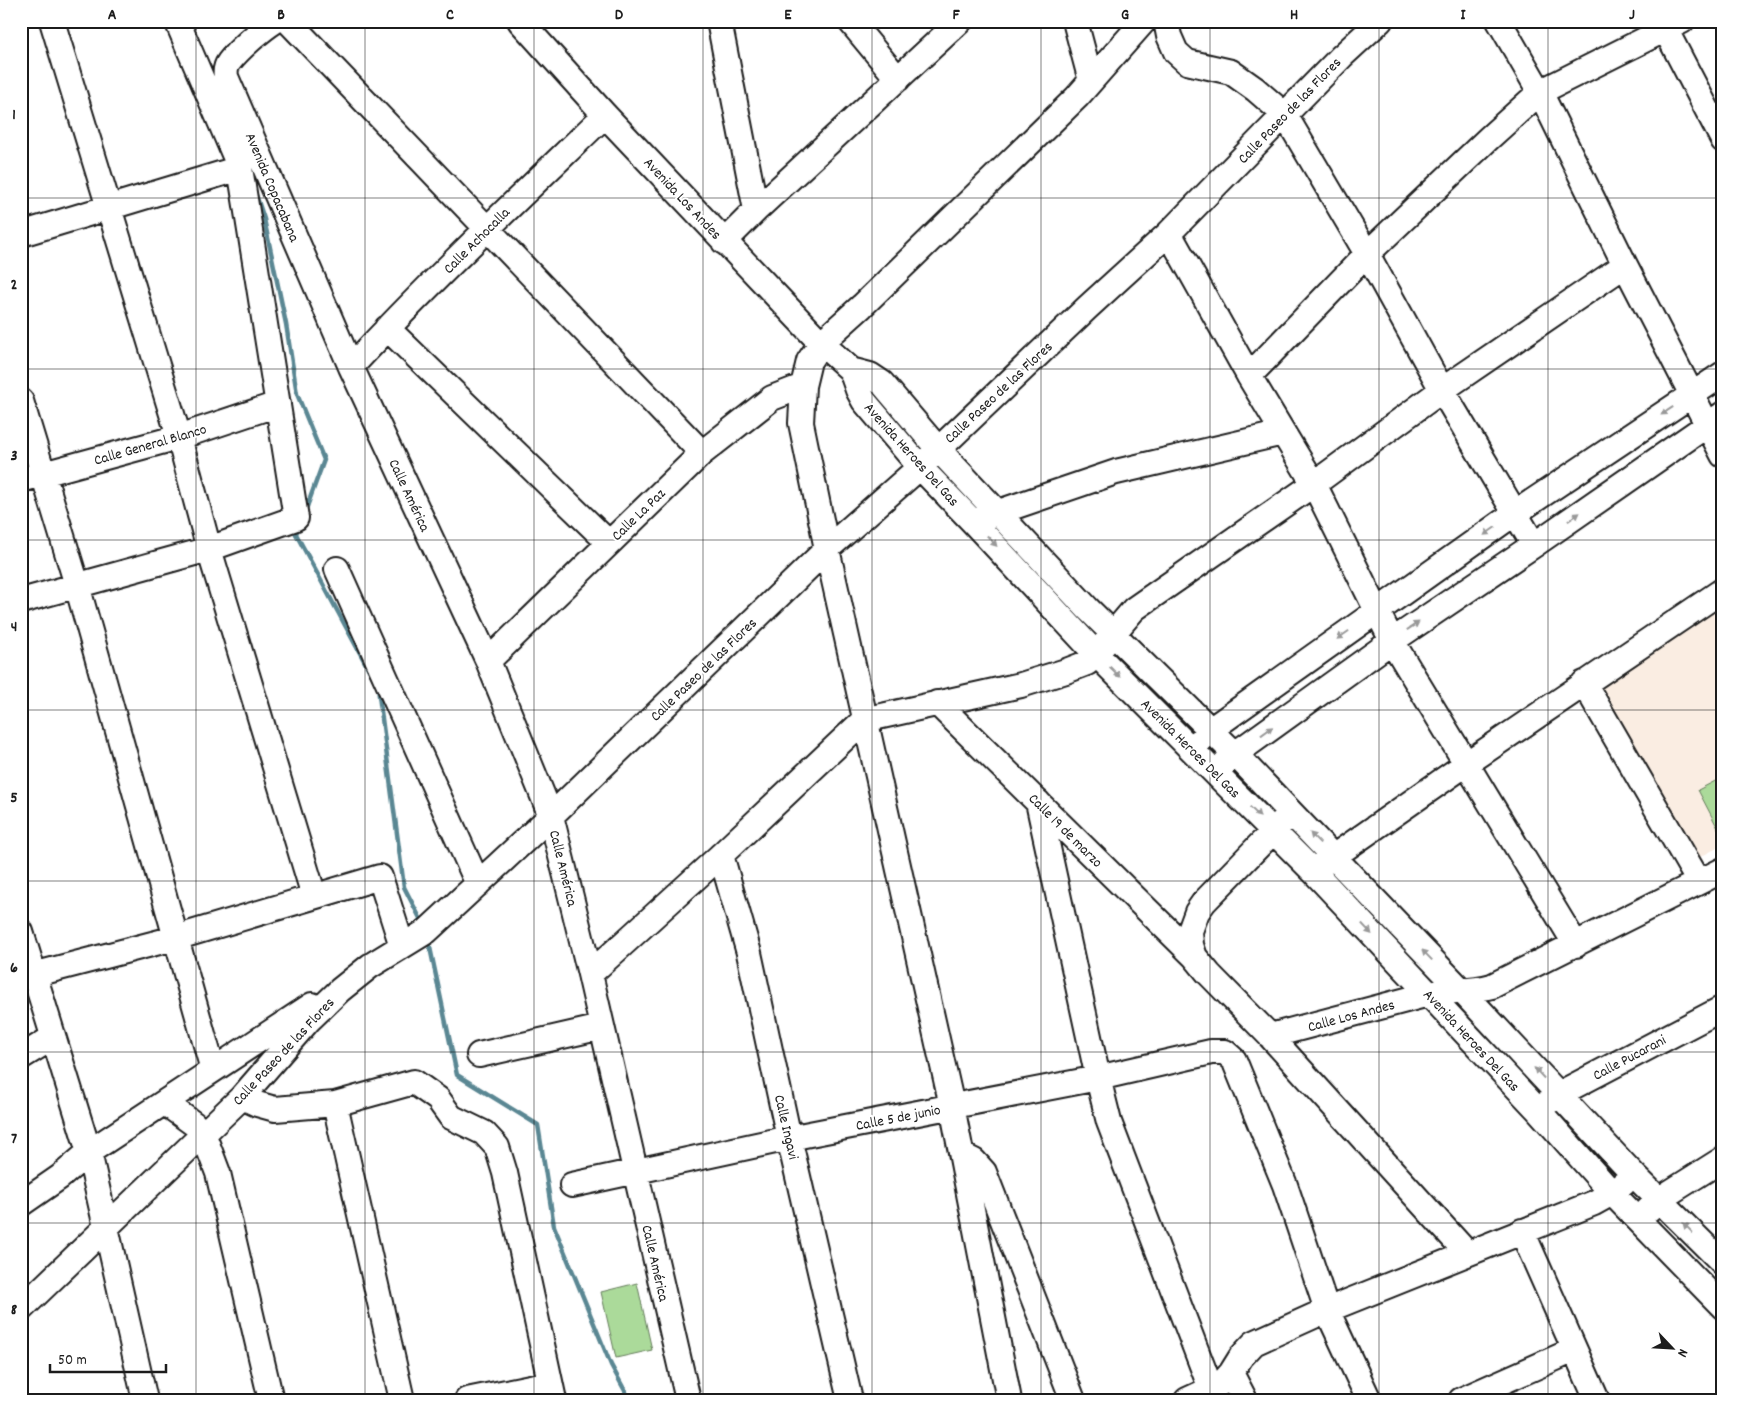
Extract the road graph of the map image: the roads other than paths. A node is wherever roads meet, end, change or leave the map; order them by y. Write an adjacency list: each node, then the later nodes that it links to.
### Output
1 (52, 21): 22 (street)
2 (177, 21): 21 (street)
3 (274, 21): 32 (street, Avenida Copacabana)
4 (288, 21): 24 (street)
5 (520, 21): 18 (street, Avenida Los Andes)
6 (719, 21): 23 (street)
7 (850, 21): 15 (street)
8 (960, 21): 15 (street)
9 (1075, 21): 16 (street)
10 (1144, 21): 16 (street)
11 (1166, 21): 19 (street)
12 (1380, 21): 19 (street, Calle Paseo de las Flores)
13 (1499, 21): 17 (street)
14 (1670, 24): 17 (street); 20 (street)
15 (898, 79): 23 (street)
16 (1091, 81): 31 (street)
17 (1540, 92): 28 (street); 29 (street)
18 (605, 114): 24 (street, Calle Achocalla); 27 (street, Avenida Los Andes)
19 (1285, 115): 25 (street, Calle Paseo de las Flores); 28 (street)
20 (1723, 140)
21 (240, 168): 22 (street); 40 (street)
22 (109, 206): 26 (street); 43 (street)
23 (756, 210): 27 (street)
24 (486, 229): 30 (street, Calle Achocalla); 45 (street)
25 (1169, 233): 35 (street); 44 (street, Calle Paseo de las Flores)
26 (21, 234)
27 (724, 242): 31 (street, Avenida Los Andes)
28 (1367, 254): 35 (street); 37 (street)
29 (1625, 265): 37 (street); 38 (street)
30 (387, 328): 32 (street, Calle Achocalla); 53 (street)
31 (821, 343): 33 (street, Avenida Los Andes); 36 (street)
32 (351, 367): 65 (street, Calle América)
33 (850, 370): 44 (street, Avenida Heroes Del Gas); 47 (street, Avenida Heroes Del Gas)
34 (1723, 374): 38 (street)
35 (1249, 376): 42 (street)
36 (803, 386): 45 (street, Calle La Paz); 56 (street)
37 (1442, 390): 49 (street); 51 (street)
38 (1691, 394): 41 (street); 51 (street, one-way to 51)
39 (21, 401): 48 (street)
40 (278, 404): 43 (street, Calle General Blanco); 55 (street)
41 (1715, 420): 46 (street); 54 (street, one-way to 41)
42 (1283, 433): 49 (street); 50 (street)
43 (179, 437): 48 (street, Calle General Blanco); 55 (street)
44 (938, 449): 47 (street, Calle Paseo de las Flores); 50 (street, Avenida Heroes Del Gas)
45 (702, 453): 53 (street, Calle La Paz)
46 (1723, 455)
47 (920, 467): 52 (street, Avenida Heroes Del Gas); 56 (street, Calle Paseo de las Flores)
48 (32, 477): 58 (street)
49 (1314, 484): 61 (street); 62 (street)
50 (997, 512): 52 (street); 62 (street, Avenida Heroes Del Gas)
51 (1515, 513): 54 (street); 61 (street, one-way to 61)
52 (974, 522): 64 (street, Avenida Heroes Del Gas, one-way to 64)
53 (609, 543): 65 (street, Calle La Paz)
54 (1534, 545): 63 (street, one-way to 54)
55 (209, 549): 58 (street); 84 (street)
56 (827, 549): 68 (street); 76 (street, Calle Paseo de las Flores)
57 (337, 569): 83 (street)
58 (77, 585): 60 (street); 86 (street)
59 (1723, 590): 66 (street)
60 (21, 601)
61 (1377, 611): 63 (street); 69 (street, one-way to 69)
62 (1113, 634): 64 (street); 69 (street, Avenida Heroes Del Gas)
63 (1392, 641): 71 (street, one-way to 63); 72 (street)
64 (1096, 654): 67 (street); 70 (street, Avenida Heroes Del Gas, one-way to 70)
65 (488, 661): 76 (street, Calle América)
66 (1584, 683): 72 (street); 82 (street)
67 (937, 703): 68 (street); 74 (street, Calle 19 de marzo)
68 (864, 720): 78 (street); 107 (street)
69 (1210, 730): 70 (street); 71 (street, Avenida Heroes Del Gas)
70 (1193, 750): 73 (street, Avenida Heroes Del Gas)
71 (1235, 754): 73 (street); 75 (street, Avenida Heroes Del Gas)
72 (1466, 764): 79 (street); 87 (street)
73 (1215, 772): 77 (street, Avenida Heroes Del Gas, one-way to 77)
74 (1038, 802): 89 (street, Calle 19 de marzo); 102 (street)
75 (1291, 813): 77 (street); 79 (street, Avenida Heroes Del Gas, one-way to 75)
76 (551, 816): 83 (street, Calle Paseo de las Flores); 90 (street, Calle América)
77 (1273, 830): 81 (street, Avenida Heroes Del Gas); 89 (street)
78 (721, 855): 90 (street); 110 (street, Calle Ingavi)
79 (1332, 857): 81 (street); 92 (street, Avenida Heroes Del Gas, one-way to 79)
80 (1723, 870): 82 (street, Calle Los Andes)
81 (1313, 871): 93 (street, Avenida Heroes Del Gas, one-way to 93)
82 (1699, 882): 87 (street, Calle Los Andes)
83 (478, 884): 88 (street, Calle Paseo de las Flores)
84 (314, 896): 86 (street); 88 (street)
85 (21, 932): 91 (street)
86 (175, 938): 91 (street); 101 (street)
87 (1576, 945): 92 (street, Calle Los Andes)
88 (402, 946): 94 (street, Calle Paseo de las Flores)
89 (1195, 957): 97 (street, Calle 19 de marzo)
90 (590, 974): 96 (street, Calle América)
91 (27, 976): 98 (street)
92 (1462, 991): 93 (street, Calle Los Andes); 103 (street, Avenida Heroes Del Gas, one-way to 92)
93 (1429, 994): 97 (street, Calle Los Andes); 108 (street, Avenida Heroes Del Gas)
94 (334, 996): 101 (street); 104 (street, Calle Paseo de las Flores)
95 (1723, 1008): 103 (street, Calle Pucarani)
96 (602, 1027): 99 (street); 114 (street, Calle América)
97 (1270, 1036): 123 (street, Calle 19 de marzo)
98 (52, 1038): 100 (street); 111 (street)
99 (479, 1055)
100 (21, 1056)
101 (213, 1070): 105 (street)
102 (1098, 1078): 107 (street, Calle 5 de junio); 127 (street, Calle 5 de junio); 130 (street)
103 (1559, 1094): 108 (street, Calle Pucarani); 115 (street, Avenida Heroes Del Gas)
104 (242, 1097): 106 (street); 109 (street, Calle Paseo de las Flores)
105 (165, 1103): 109 (street); 111 (street)
106 (335, 1104): 131 (street); 134 (street)
107 (952, 1106): 110 (street, Calle 5 de junio); 112 (street)
108 (1538, 1110): 117 (street, Avenida Heroes Del Gas)
109 (203, 1134): 121 (street, Calle Paseo de las Flores); 133 (street)
110 (789, 1138): 114 (street, Calle 5 de junio); 137 (street, Calle Ingavi)
111 (89, 1152): 119 (street); 121 (street)
112 (962, 1155): 138 (street); 139 (street)
113 (1723, 1159): 118 (street)
114 (635, 1172): 116 (street, Calle 5 de junio); 136 (street, Calle América)
115 (1634, 1175): 117 (street); 118 (street, Avenida Heroes Del Gas)
116 (572, 1185)
117 (1612, 1193): 120 (street, Avenida Heroes Del Gas); 122 (street)
118 (1660, 1200): 120 (street); 124 (street, Avenida Heroes Del Gas, one-way to 118)
119 (21, 1204)
120 (1637, 1218): 125 (street, Avenida Heroes Del Gas)
121 (105, 1227): 126 (street, Calle Paseo de las Flores); 132 (street)
122 (1522, 1231): 123 (street); 128 (street)
123 (1467, 1253): 127 (street)
124 (1723, 1263)
125 (1723, 1308)
126 (21, 1309)
127 (1327, 1310): 129 (street); 142 (street)
128 (1574, 1350): 143 (street); 144 (street)
129 (1231, 1373): 130 (street); 141 (street)
130 (1212, 1389): 140 (street)
131 (552, 1391): 135 (street)
132 (145, 1400)
133 (271, 1400)
134 (402, 1400)
135 (467, 1400)
136 (688, 1400)
137 (850, 1400)
138 (1009, 1400)
139 (1073, 1400)
140 (1187, 1400)
141 (1245, 1400)
142 (1369, 1400)
143 (1461, 1400)
144 (1597, 1400)

